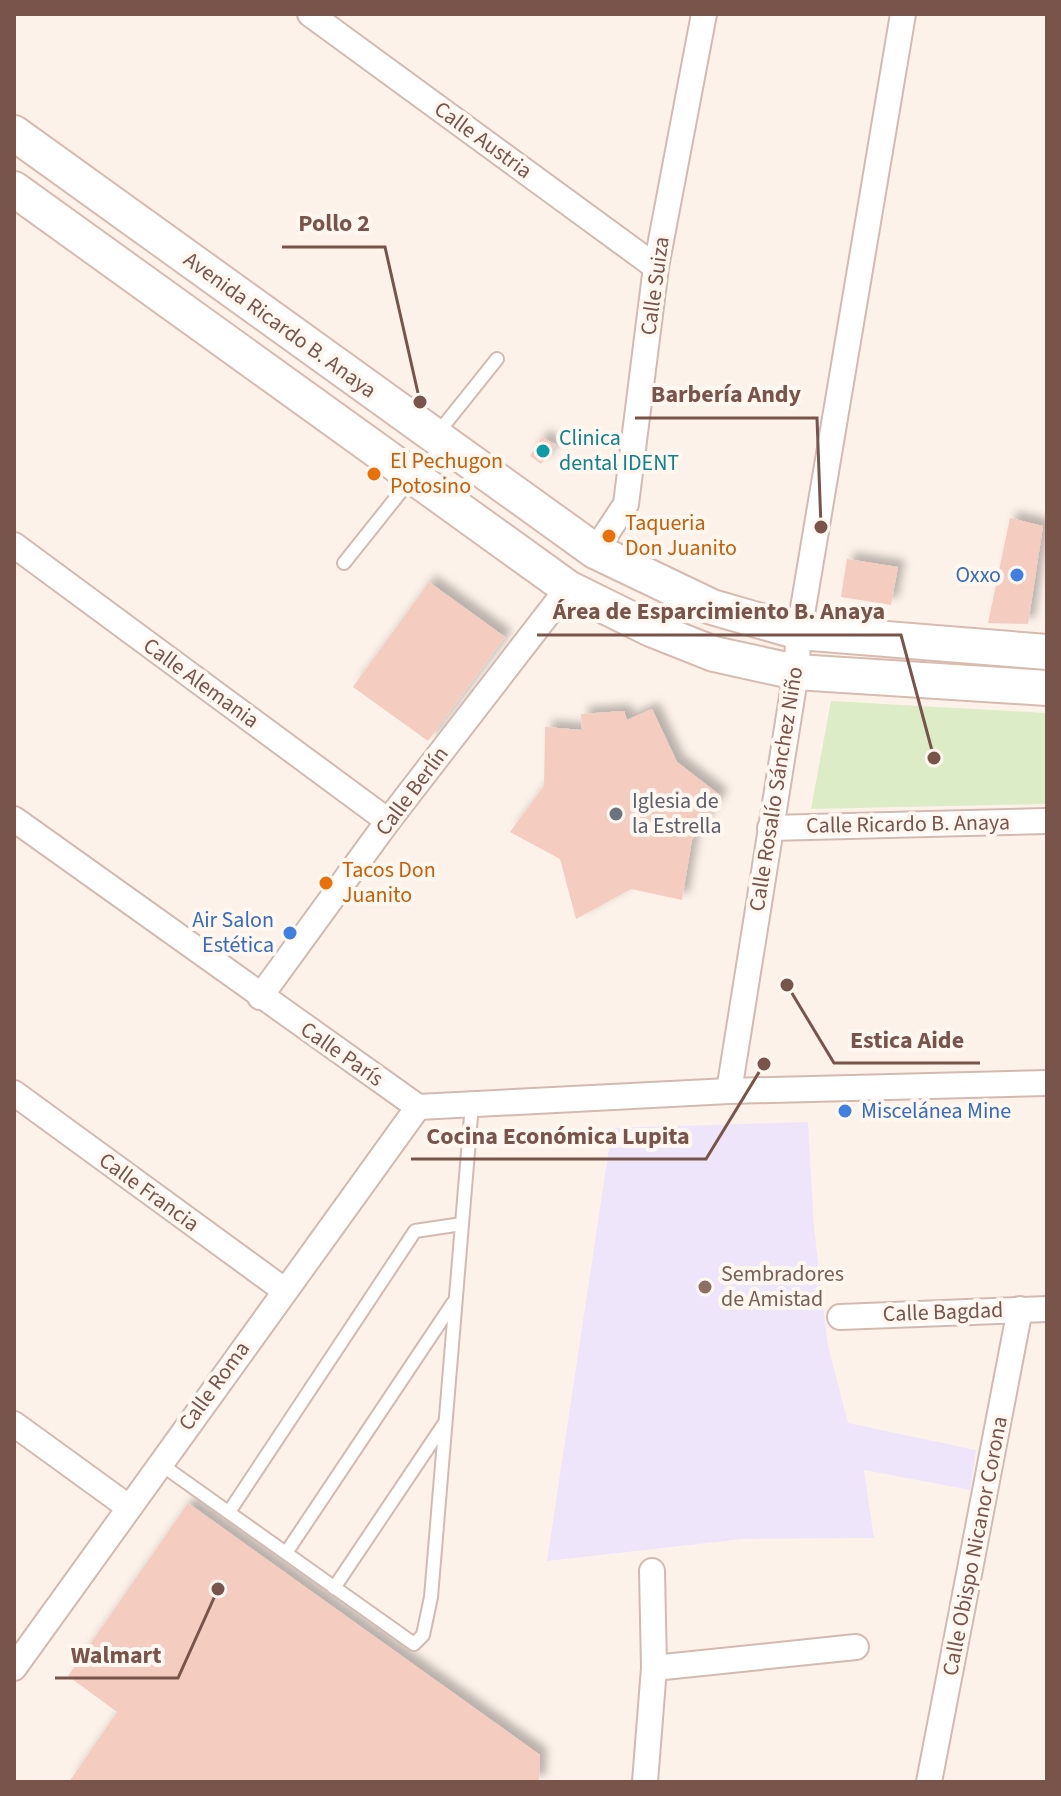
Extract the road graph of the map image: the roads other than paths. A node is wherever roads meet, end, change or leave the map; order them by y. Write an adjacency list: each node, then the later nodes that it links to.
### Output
1 (310, 14): 7 (street, Calle Austria)
2 (903, 14): 15 (street, Calle Rosalío Sánchez Niño)
3 (696, 18): 7 (street, Calle Suiza)
4 (25, 141): 5 (main road); 9 (main road, Avenida Ricardo B. Anaya)
5 (14, 180)
6 (14, 189): 10 (main road, Avenida Ricardo B. Anaya)
7 (656, 267): 12 (street, Calle Suiza)
8 (497, 359): 9 (lane)
9 (435, 436): 12 (main road, Avenida Ricardo B. Anaya)
10 (413, 476): 13 (lane); 14 (main road, Avenida Ricardo B. Anaya)
11 (14, 545): 20 (street, Calle Alemania)
12 (595, 551): 15 (main road, Avenida Ricardo B. Anaya)
13 (344, 563)
14 (568, 588): 17 (main road, Avenida Ricardo B. Anaya); 20 (street, Calle Berlín)
15 (799, 632): 16 (main road, Avenida Ricardo B. Anaya); 17 (street, Calle Rosalío Sánchez Niño)
16 (1047, 652)
17 (796, 672): 18 (main road, Avenida Ricardo B. Anaya); 22 (street, Calle Rosalío Sánchez Niño)
18 (1047, 688)
19 (14, 819): 23 (street, Calle París)
20 (388, 821): 23 (street, Calle Berlín)
21 (1047, 821): 22 (street, Calle Ricardo B. Anaya)
22 (770, 828): 25 (street, Calle Rosalío Sánchez Niño)
23 (260, 997): 28 (street, Calle París)
24 (1047, 1083): 25 (street)
25 (729, 1091): 27 (street)
26 (14, 1093): 30 (street, Calle Francia)
27 (472, 1104): 28 (street); 29 (lane)
28 (418, 1107): 30 (street, Calle Roma)
29 (462, 1224): 31 (lane); 39 (lane)
30 (284, 1290): 37 (street, Calle Roma)
31 (455, 1300): 35 (lane); 40 (lane)
32 (1020, 1309): 33 (street, Calle Bagdad); 34 (street, Calle Bagdad); 47 (street, Calle Obispo Nicanor Corona)
33 (1047, 1309)
34 (840, 1317)
35 (446, 1421): 42 (lane); 42 (lane)
36 (14, 1424): 38 (street)
37 (159, 1463): 38 (street, Calle Roma); 39 (lane)
38 (127, 1506): 44 (street, Calle Roma)
39 (229, 1512): 40 (lane)
40 (286, 1553): 42 (lane)
41 (652, 1571): 45 (street)
42 (334, 1588)
43 (856, 1647): 45 (street)
44 (14, 1668)
45 (654, 1668): 46 (street)
46 (645, 1782)
47 (929, 1782)

